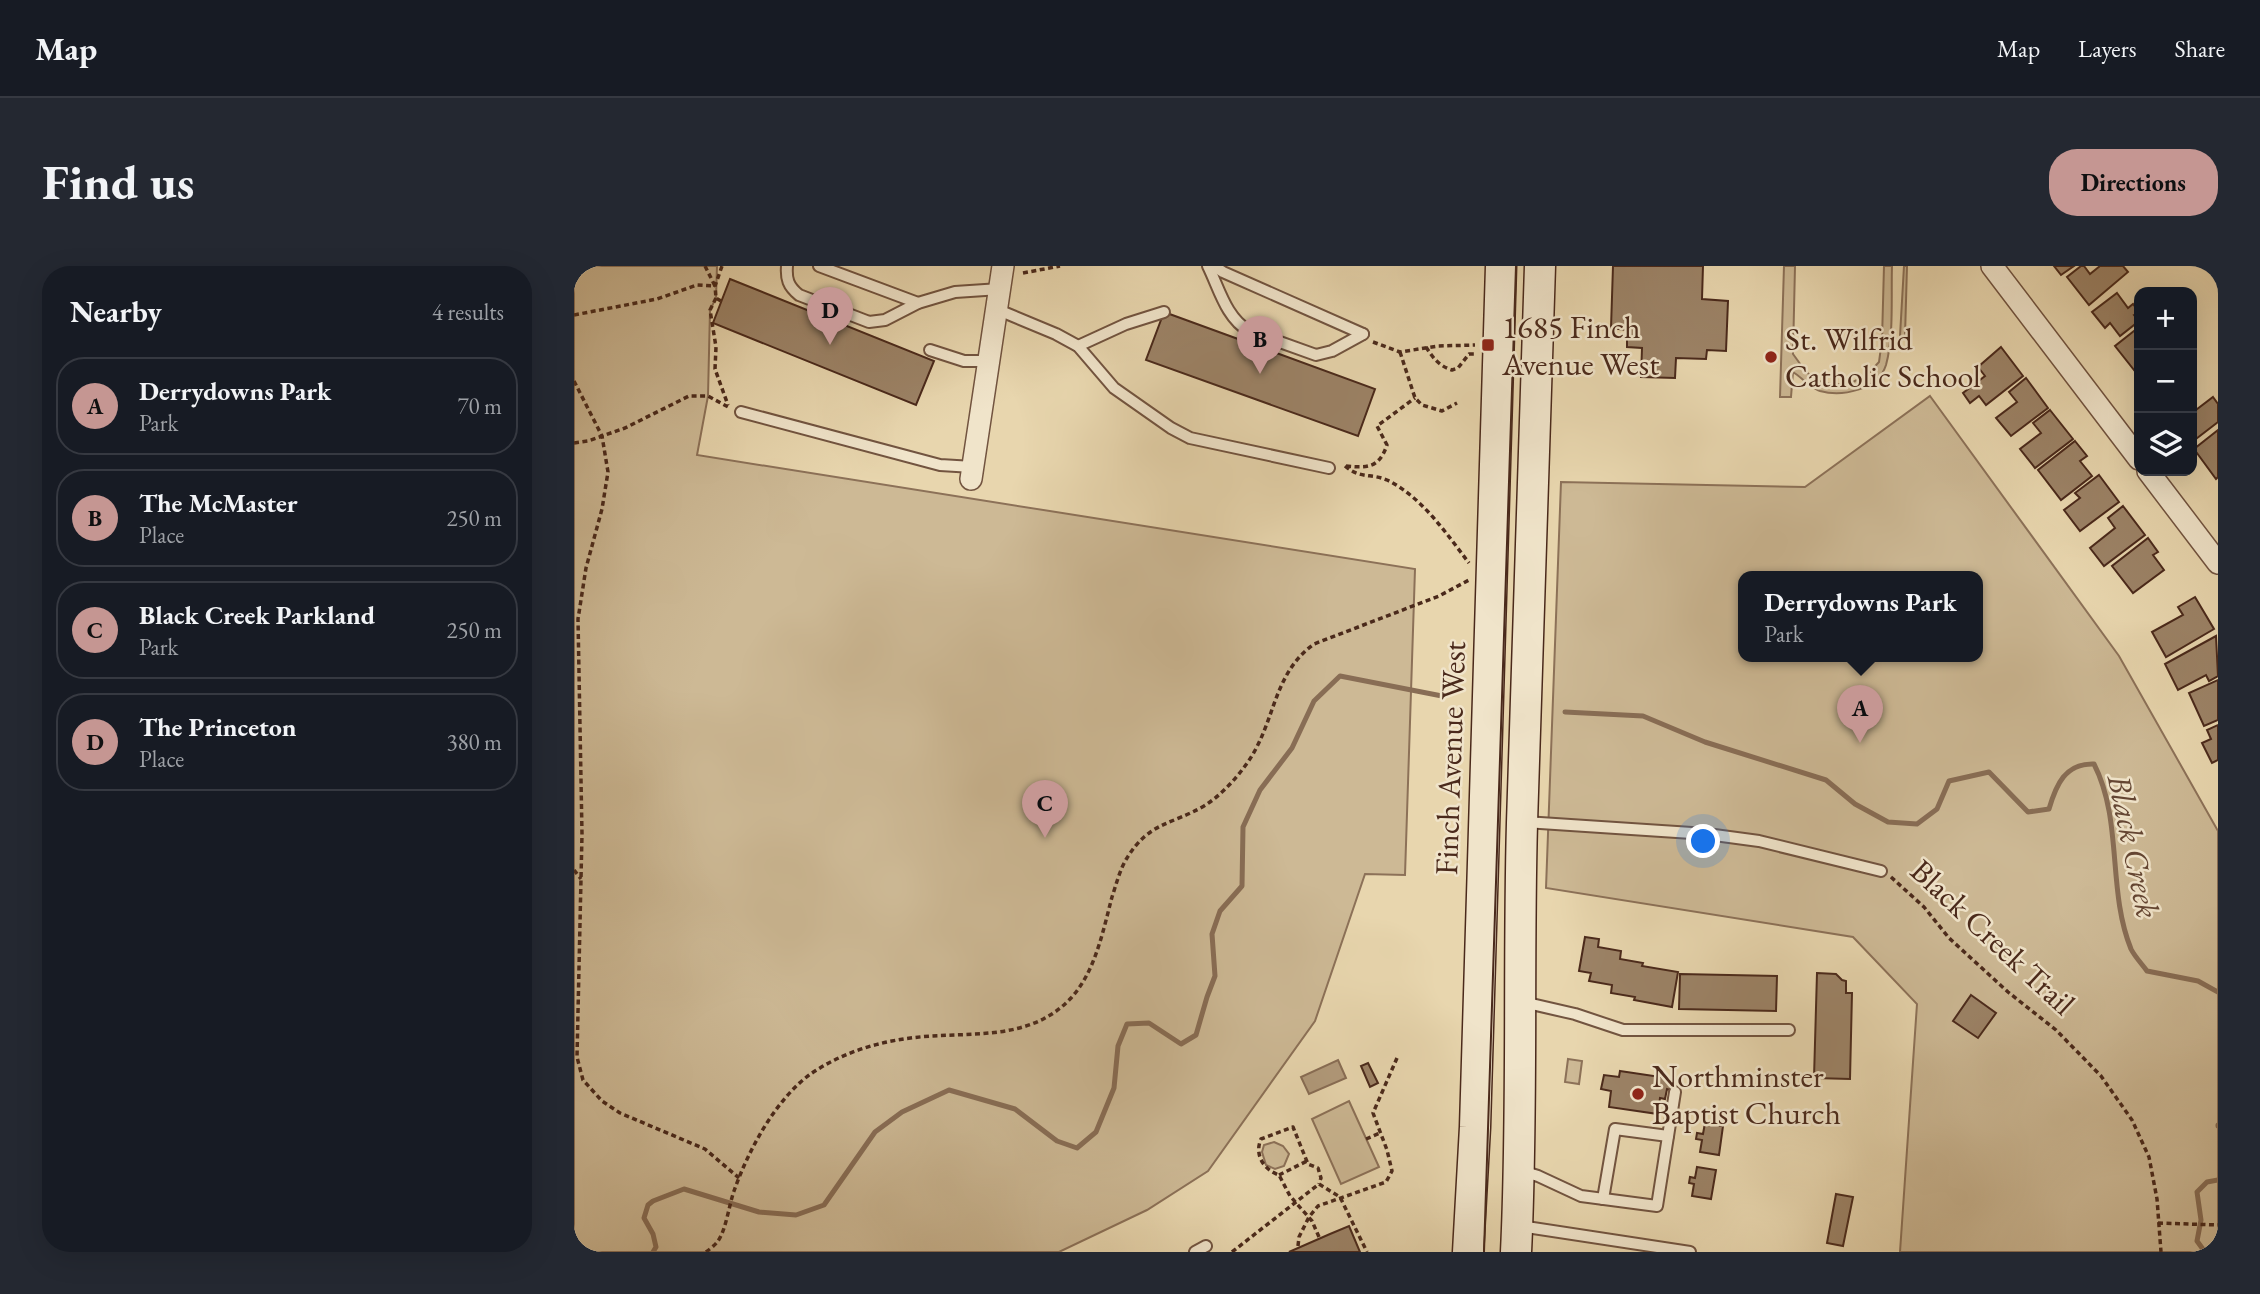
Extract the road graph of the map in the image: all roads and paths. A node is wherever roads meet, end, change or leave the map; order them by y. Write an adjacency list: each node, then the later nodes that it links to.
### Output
1 (705, 266): 13 (path)
2 (722, 266): 13 (path)
3 (788, 266): 17 (lane)
4 (818, 266): 17 (lane)
5 (1003, 266): 15 (street)
6 (1060, 266): 12 (path)
7 (1208, 266): 20 (lane)
8 (1214, 266): 20 (lane)
9 (1501, 266): 73 (main road, Finch Avenue West)
10 (1540, 266): 43 (main road)
11 (1992, 266): 35 (street)
12 (1023, 273)
13 (715, 286): 14 (path); 19 (path)
14 (716, 298): 16 (path); 31 (path)
15 (998, 299): 17 (lane); 22 (lane); 27 (street)
16 (721, 301)
17 (918, 303)
18 (1164, 313): 22 (lane)
19 (574, 315)
20 (1363, 334): 25 (path)
21 (1475, 345): 23 (path)
22 (1078, 346): 37 (lane)
23 (1426, 347): 25 (path); 26 (path)
24 (930, 350): 27 (lane)
25 (1400, 352): 29 (path)
26 (1475, 354)
27 (989, 360): 38 (street)
28 (574, 381): 33 (path)
29 (1415, 398): 30 (path); 36 (path)
30 (1457, 403)
31 (729, 407): 32 (path); 33 (path)
32 (741, 412): 38 (lane)
33 (602, 436): 34 (path); 46 (path)
34 (574, 443)
35 (2134, 452)
36 (1345, 466): 37 (path); 41 (path)
37 (1329, 468)
38 (972, 473)
39 (2152, 476): 40 (street)
40 (2218, 563)
41 (1472, 566)
42 (1474, 577): 57 (path)
43 (1522, 822): 45 (lane, Black Creek Trail); 47 (main road)
44 (574, 870): 46 (path)
45 (1881, 872): 63 (path, Black Creek Trail)
46 (581, 879): 57 (path)
47 (1518, 1001): 48 (lane); 55 (main road)
48 (1789, 1030)
49 (1397, 1058): 51 (path)
50 (1675, 1092): 52 (lane)
51 (1380, 1133): 53 (path); 59 (path)
52 (1668, 1136): 60 (lane); 60 (lane)
53 (1366, 1139)
54 (1307, 1161): 56 (path); 56 (path); 58 (path)
55 (1519, 1171): 60 (lane); 66 (main road)
56 (1279, 1175): 61 (path)
57 (739, 1178): 69 (path)
58 (1319, 1184): 59 (path); 61 (path)
59 (1340, 1197): 62 (path); 72 (path)
60 (1603, 1199)
61 (1295, 1203): 62 (path); 71 (path)
62 (1309, 1217): 65 (path); 67 (path)
63 (2158, 1223): 64 (path); 75 (path, Black Creek Trail)
64 (2218, 1225)
65 (1319, 1237)
66 (1517, 1239): 74 (lane)
67 (1298, 1245)
68 (1206, 1247): 70 (lane)
69 (706, 1252)
70 (1195, 1252)
71 (1232, 1252)
72 (1367, 1252)
73 (1468, 1252)
74 (1690, 1252)
75 (2161, 1252)

